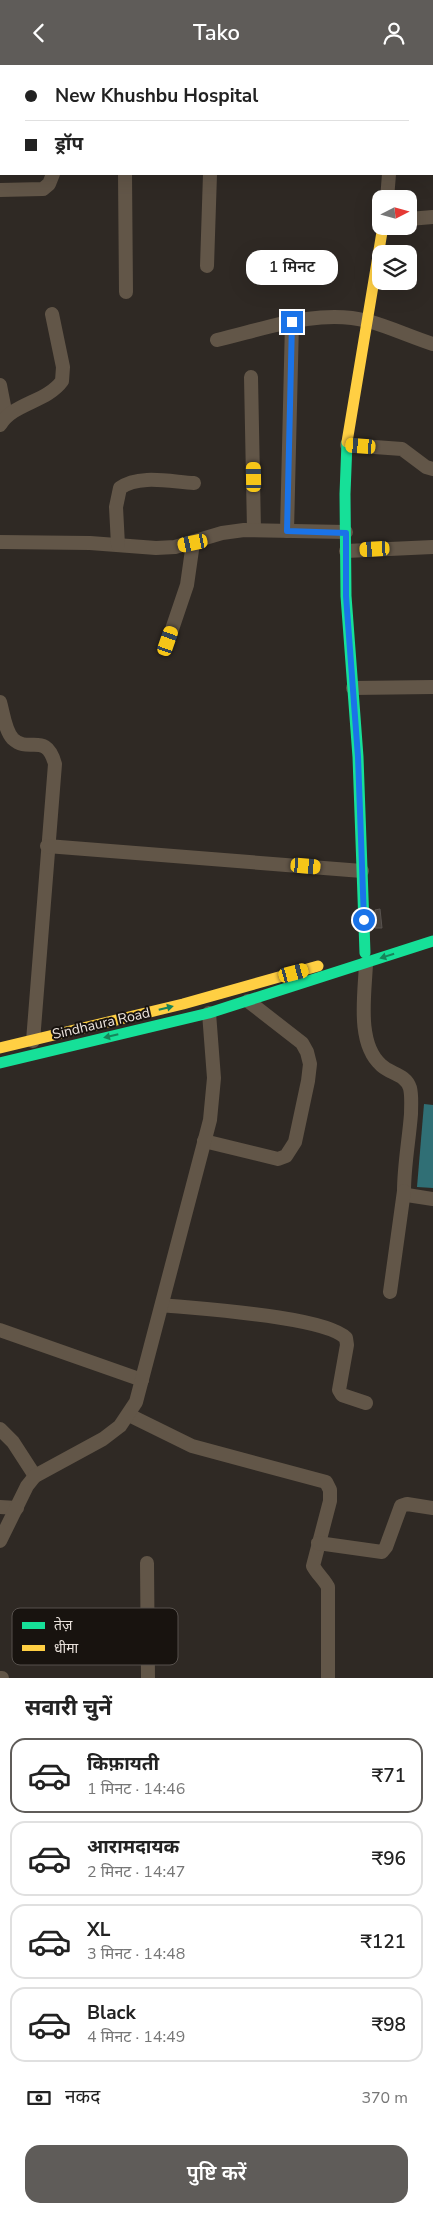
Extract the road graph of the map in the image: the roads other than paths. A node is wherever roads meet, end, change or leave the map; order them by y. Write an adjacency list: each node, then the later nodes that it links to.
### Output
1 (53, 175): 5 (street)
2 (125, 175): 11 (street)
3 (210, 175): 10 (street)
4 (389, 175): 6 (street)
5 (0, 190)
6 (388, 190)
7 (433, 217): 8 (street)
8 (418, 218)
9 (381, 235): 13 (street)
10 (207, 266)
11 (126, 292)
12 (52, 313): 19 (street)
13 (367, 321): 14 (street); 16 (street); 20 (street)
14 (292, 322): 15 (street); 24 (street)
15 (217, 340)
16 (433, 344)
17 (251, 377): 23 (street)
18 (0, 385): 19 (street)
19 (3, 421)
20 (347, 445): 21 (street); 25 (street)
21 (433, 469)
22 (194, 483): 28 (street)
23 (254, 530): 24 (street); 27 (street)
24 (287, 531): 25 (street)
25 (346, 533): 30 (street)
26 (0, 542): 28 (street)
27 (193, 543): 28 (street); 31 (street)
28 (118, 545)
29 (433, 547): 30 (street)
30 (346, 551): 33 (street)
31 (168, 641)
32 (433, 687): 33 (street)
33 (353, 688): 36 (street)
34 (0, 702): 35 (street)
35 (47, 846): 36 (street); 42 (street)
36 (362, 871): 39 (street)
37 (433, 930): 39 (street)
38 (433, 941): 39 (street, one-way to 39)
39 (366, 958): 40 (street, Sindhaura Road); 42 (street, one-way to 39); 46 (street)
40 (248, 1001): 41 (street, Sindhaura Road); 45 (street)
41 (209, 1013): 44 (street, Sindhaura Road, one-way to 44); 45 (street)
42 (33, 1041): 43 (street)
43 (0, 1048)
44 (0, 1063)
45 (204, 1141): 49 (street)
46 (404, 1191): 47 (street); 48 (street)
47 (433, 1199)
48 (390, 1293)
49 (162, 1305): 51 (street); 52 (street)
50 (0, 1330): 51 (street)
51 (142, 1380): 53 (street)
52 (366, 1403)
53 (128, 1415): 55 (street); 60 (street)
54 (0, 1429): 55 (street)
55 (35, 1476): 57 (street)
56 (0, 1507): 57 (street)
57 (17, 1508): 59 (street)
58 (433, 1509): 60 (street)
59 (0, 1541)
60 (318, 1543): 65 (street)
61 (147, 1563): 62 (street)
62 (147, 1608)
63 (148, 1665): 64 (street)
64 (148, 1678)
65 (328, 1678)

